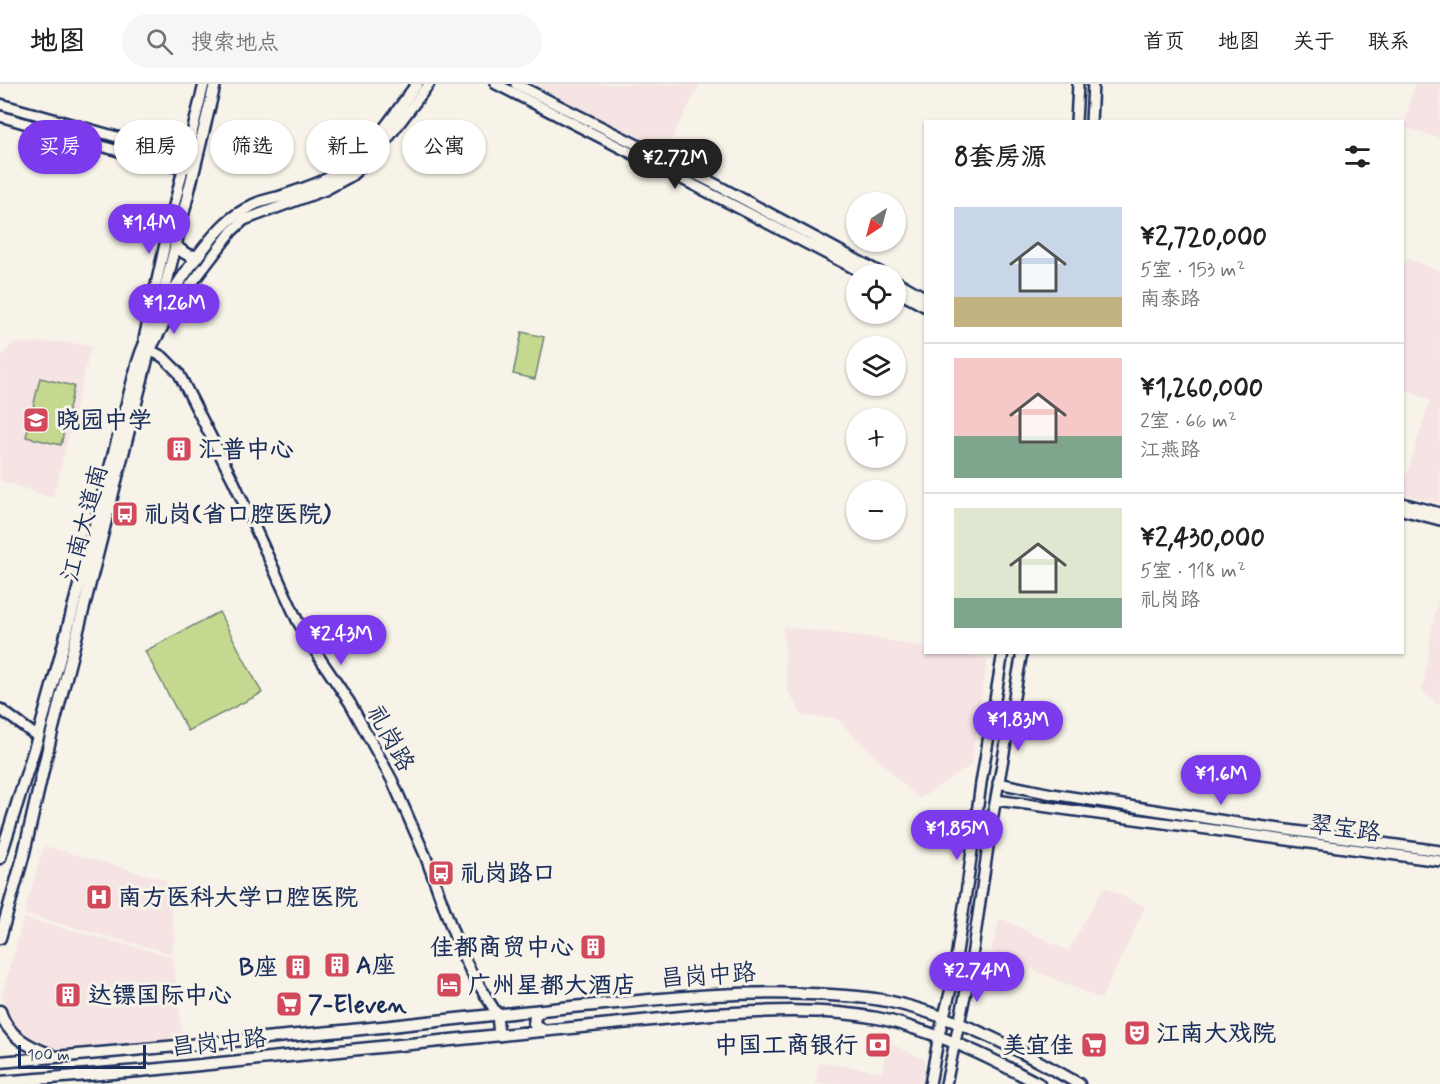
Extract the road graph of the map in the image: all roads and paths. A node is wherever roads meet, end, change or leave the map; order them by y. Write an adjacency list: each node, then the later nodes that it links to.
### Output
1 (204, 84): 11 (main road)
2 (215, 84): 15 (main road)
3 (417, 84): 20 (main road)
4 (429, 84): 28 (main road)
5 (496, 84): 21 (main road)
6 (516, 84): 22 (main road)
7 (1078, 84): 12 (main road)
8 (1093, 84): 13 (main road)
9 (0, 104): 14 (main road)
10 (0, 116): 16 (main road)
11 (198, 120)
12 (1076, 120)
13 (1091, 120)
14 (114, 138)
15 (198, 139)
16 (114, 150)
17 (182, 174): 28 (main road, 江南大道南)
18 (188, 174): 19 (main road)
19 (175, 244): 20 (main road); 27 (main road)
20 (198, 256): 27 (main road)
21 (846, 264)
22 (864, 264)
23 (906, 286): 25 (main road)
24 (906, 296): 26 (main road)
25 (924, 296)
26 (924, 306)
27 (158, 315): 28 (main road)
28 (141, 347): 40 (main road, 江南大道南); 41 (main road, 江南大道南); 50 (main road, 礼岗路)
29 (1404, 504): 31 (main road)
30 (1404, 511): 32 (main road)
31 (1440, 513)
32 (1440, 520)
33 (1003, 654): 35 (main road)
34 (1022, 654): 36 (main road)
35 (999, 677): 36 (main road); 38 (main road)
36 (1017, 681): 39 (main road)
37 (0, 709): 40 (main road)
38 (994, 710): 39 (main road); 51 (main road)
39 (1011, 716): 42 (main road)
40 (38, 737): 41 (main road); 45 (main road, 江南大道南)
41 (50, 740): 47 (main road, 江南大道南)
42 (998, 783): 43 (main road); 44 (main road, 翠宝路)
43 (996, 800): 46 (main road, 翠宝路); 52 (main road)
44 (1440, 851)
45 (0, 858)
46 (1440, 861)
47 (0, 938)
48 (543, 1010): 50 (main road, 昌岗中路); 51 (main road, 昌岗中路); 53 (main road)
49 (0, 1011): 57 (main road)
50 (496, 1014): 55 (main road, 礼岗路); 57 (main road, 昌岗中路)
51 (944, 1017): 52 (main road, 昌岗中路); 54 (main road)
52 (958, 1023): 56 (main road); 65 (main road, 昌岗中路)
53 (544, 1031): 54 (main road, 昌岗中路); 55 (main road, 昌岗中路)
54 (939, 1035): 56 (main road, 昌岗中路); 62 (main road)
55 (499, 1036): 59 (main road, 昌岗中路)
56 (954, 1041): 63 (main road); 64 (main road, 昌岗中路)
57 (58, 1057): 58 (main road, 昌岗中路)
58 (0, 1062)
59 (67, 1077): 60 (main road, 昌岗中路); 61 (main road)
60 (0, 1082)
61 (41, 1084)
62 (930, 1084)
63 (946, 1084)
64 (1039, 1084)
65 (1079, 1084)

